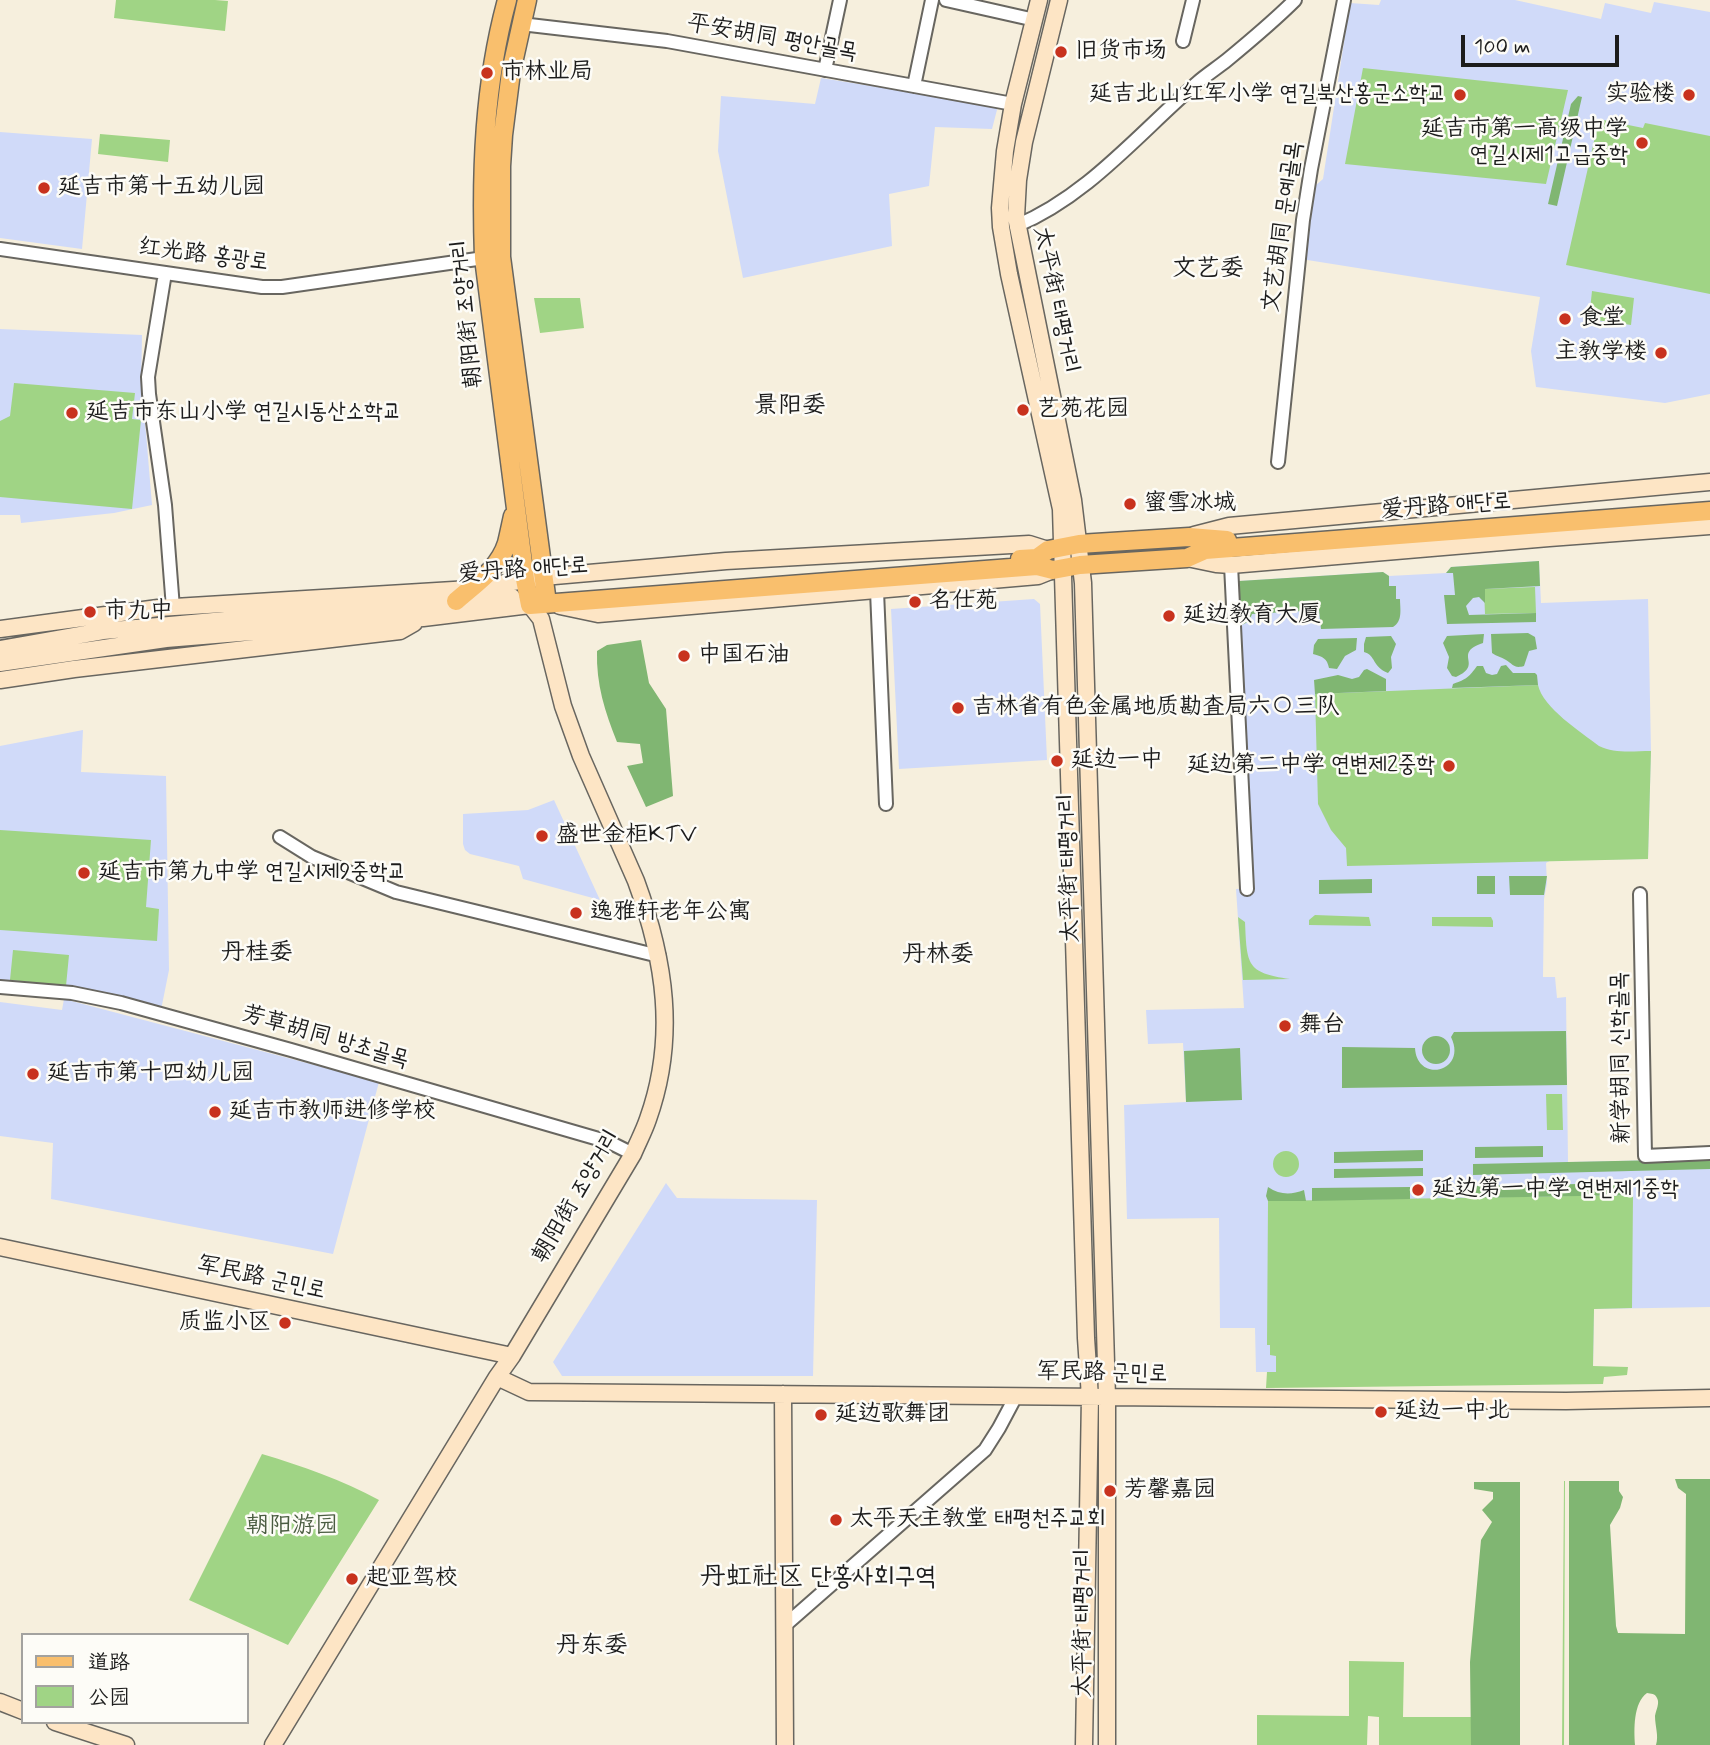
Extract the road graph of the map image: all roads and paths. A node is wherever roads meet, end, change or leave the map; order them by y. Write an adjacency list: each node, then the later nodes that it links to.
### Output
1 (507, 0): 19 (main road, 朝阳街 조양거리)
2 (527, 0): 12 (main road, 朝阳街 조양거리)
3 (841, 0): 14 (street)
4 (932, 0): 15 (street)
5 (946, 0): 11 (street)
6 (1039, 0): 11 (main road, 太平街 태평거리)
7 (1059, 0): 17 (main road, 太平街 태평거리)
8 (1193, 0): 13 (street)
9 (1295, 0): 17 (street)
10 (1344, 0): 21 (street, 文艺胡同 문예골목)
11 (1035, 20): 16 (main road, 太平街 태평거리)
12 (521, 24): 14 (street, 平安胡同 평안골목); 36 (main road, 朝阳街 조양거리)
13 (1183, 41)
14 (825, 70): 15 (street, 平安胡同 평안골목)
15 (914, 86): 16 (street, 平安胡同 평안골목)
16 (1013, 104): 29 (main road, 太平街 태평거리)
17 (1016, 226): 29 (main road, 太平街 태평거리)
18 (0, 249): 20 (street, 红光路 홍광로)
19 (484, 258): 20 (street, 红光路 홍광로); 24 (main road, 朝阳街 조양거리)
20 (165, 273): 37 (street)
21 (1278, 462)
22 (1710, 482): 27 (main road, 爱丹路 애단로)
23 (1710, 499): 27 (main road, 爱丹路 애단로)
24 (516, 503): 35 (main road); 36 (main road, 朝阳街 조양거리)
25 (1710, 511): 30 (main road, 爱丹路 애단로)
26 (1710, 526): 32 (main road, 爱丹路 애단로)
27 (1189, 537): 28 (main road, 爱丹路 애단로)
28 (1122, 541): 29 (main road, 爱丹路 애단로); 31 (main road)
29 (1063, 547): 33 (main road, 太平街 태평거리); 36 (main road, 爱丹路 애단로)
30 (1187, 558): 31 (main road, 爱丹路 애단로); 32 (main road, 爱丹路 애단로)
31 (1123, 562): 33 (main road, 爱丹路 애단로)
32 (1231, 565): 45 (street)
33 (1065, 567): 34 (main road, 爱丹路 애단로); 36 (main road, 爱丹路 애단로); 56 (main road, 太平街 태평거리); 57 (main road, 太平街 태평거리)
34 (877, 591): 36 (main road, 爱丹路 애단로); 43 (street)
35 (463, 595): 36 (main road, 爱丹路 애단로); 37 (main road, 爱丹路 애단로); 40 (main road, 爱丹路 애단로)
36 (537, 596): 38 (main road, 爱丹路 애단로); 47 (main road, 朝阳街 조양거리)
37 (173, 608): 39 (main road, 爱丹路 애단로)
38 (423, 618): 41 (main road, 爱丹路 애단로); 42 (main road, 爱丹路 애단로)
39 (0, 629)
40 (0, 649)
41 (0, 663)
42 (0, 680)
43 (886, 804)
44 (280, 837): 47 (street)
45 (1247, 889)
46 (1640, 894): 49 (street, 新学胡同 신학골목)
47 (659, 956): 50 (main road, 朝阳街 조양거리)
48 (0, 988): 50 (street, 芳草胡同 방초골목)
49 (1710, 1153)
50 (633, 1154): 52 (main road, 朝阳街 조양거리)
51 (0, 1247): 52 (main road, 军民路 군민로)
52 (512, 1356): 53 (main road, 朝阳街 조양거리)
53 (497, 1377): 54 (main road, 军民路 군민로); 64 (main road, 朝阳街 조양거리)
54 (783, 1394): 55 (main road, 军民路 군민로); 59 (main road)
55 (1016, 1396): 56 (main road, 军民路 군민로); 59 (street)
56 (1090, 1397): 57 (main road, 军民路 군민로); 66 (main road, 太平街 태평거리)
57 (1108, 1397): 58 (main road, 军民路 군민로); 67 (main road, 太平街 태평거리)
58 (1710, 1398)
59 (783, 1627): 65 (main road)
60 (0, 1702): 61 (main road)
61 (21, 1709)
62 (61, 1724): 63 (main road)
63 (126, 1745)
64 (273, 1745)
65 (785, 1745)
66 (1084, 1745)
67 (1107, 1745)

